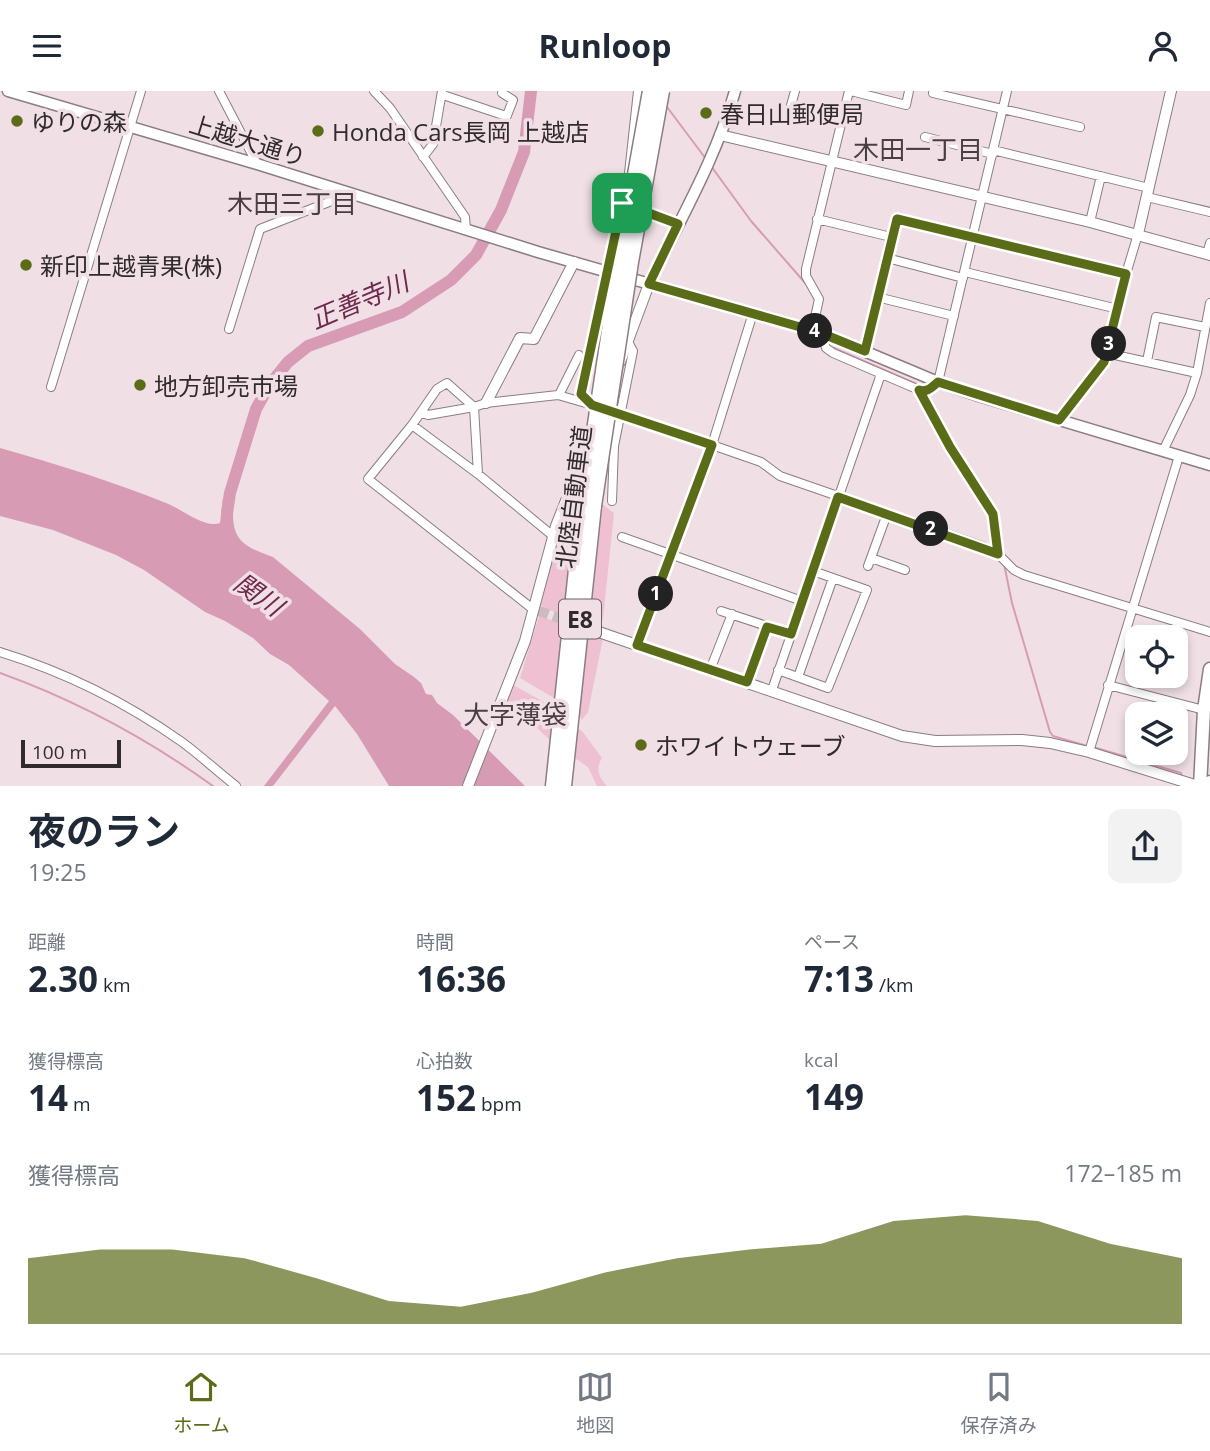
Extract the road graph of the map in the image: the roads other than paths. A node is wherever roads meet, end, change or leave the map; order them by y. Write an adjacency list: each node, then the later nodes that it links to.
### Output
1 (8, 91): 22 (main road, 上越大通り)
2 (141, 91): 22 (street)
3 (219, 91): 30 (street)
4 (374, 91): 28 (street)
5 (638, 91): 35 (street)
6 (650, 91): 85 (highway, 北陸自動車道 / E8, bridge)
7 (662, 91): 85 (highway, 北陸自動車道 / E8, bridge)
8 (735, 91): 25 (main road)
9 (795, 91): 21 (street)
10 (850, 91): 17 (street); 21 (street)
11 (909, 91): 17 (street)
12 (1007, 91): 19 (street)
13 (1171, 91): 33 (street)
14 (501, 92): 20 (street)
15 (442, 93): 20 (street); 28 (street)
16 (933, 93): 18 (street)
17 (875, 94)
18 (952, 94): 19 (street)
19 (1003, 110): 23 (street); 27 (street)
20 (506, 116): 24 (street)
21 (841, 123): 29 (street)
22 (130, 127): 30 (main road, 上越大通り); 67 (street)
23 (1080, 127)
24 (502, 128)
25 (720, 135): 29 (street); 39 (main road)
26 (925, 137): 27 (street)
27 (993, 152): 31 (street); 34 (street)
28 (423, 157): 40 (street)
29 (831, 161): 34 (street); 37 (street)
30 (257, 165): 32 (main road, 上越大通り)
31 (1101, 176): 33 (street); 38 (street)
32 (339, 190): 40 (main road, 上越大通り); 57 (street)
33 (1148, 193): 36 (street); 41 (street)
34 (983, 196): 38 (street); 43 (street)
35 (622, 203): 39 (street); 47 (street)
36 (1210, 212)
37 (817, 219): 42 (street); 58 (street)
38 (1090, 222): 41 (street)
39 (678, 224): 50 (main road)
40 (471, 230): 46 (main road, 上越大通り)
41 (1139, 235): 44 (street); 48 (street)
42 (891, 237): 43 (street); 45 (street)
43 (973, 237): 48 (street); 49 (street)
44 (1209, 251)
45 (887, 258): 49 (street); 51 (street)
46 (574, 262): 47 (main road); 70 (street)
47 (608, 272): 50 (main road); 71 (street)
48 (1126, 274): 53 (street)
49 (964, 275): 53 (street); 55 (street)
50 (649, 284): 54 (main road); 59 (street)
51 (877, 297): 55 (street); 60 (street)
52 (1210, 303): 56 (street)
53 (1118, 309): 61 (street)
54 (753, 313): 58 (main road); 78 (street)
55 (954, 316): 66 (street)
56 (1205, 327): 63 (street); 64 (street)
57 (229, 329)
58 (817, 332): 60 (main road); 65 (street)
59 (628, 342): 73 (street); 75 (street)
60 (865, 351): 66 (main road)
61 (1107, 353): 63 (street); 76 (street)
62 (579, 355): 69 (street)
63 (1147, 361): 64 (street)
64 (1197, 373): 79 (street)
65 (881, 374): 68 (street); 83 (street)
66 (938, 382): 68 (street); 76 (main road)
67 (51, 387)
68 (919, 390): 89 (street)
69 (559, 395): 70 (street); 71 (street)
70 (486, 403): 72 (street)
71 (592, 405): 73 (street)
72 (474, 407): 74 (street); 74 (street); 82 (street)
73 (603, 408): 75 (street); 87 (street)
74 (421, 412): 77 (street)
75 (620, 414): 78 (street); 84 (street)
76 (1059, 420): 79 (main road)
77 (412, 425): 82 (street); 96 (street)
78 (712, 445): 83 (street); 90 (street)
79 (1163, 451): 80 (main road)
80 (1179, 456): 81 (main road); 95 (street)
81 (1210, 465)
82 (478, 474): 87 (street)
83 (838, 497): 86 (street); 92 (street)
84 (612, 501)
85 (589, 505): 116 (highway, 北陸自動車道 / E8); 117 (highway, 北陸自動車道 / E8)
86 (887, 514): 89 (street); 91 (street)
87 (553, 536): 96 (street)
88 (622, 537): 90 (street)
89 (998, 554): 95 (street)
90 (670, 555): 94 (street); 103 (street)
91 (905, 570)
92 (813, 571): 93 (street); 94 (street)
93 (833, 578): 108 (street); 108 (street)
94 (802, 601): 102 (street)
95 (1132, 607): 101 (street); 110 (street)
96 (536, 611): 115 (street)
97 (721, 611): 98 (street)
98 (732, 614): 99 (street); 106 (street)
99 (767, 627): 102 (street); 109 (street)
100 (590, 629): 103 (street)
101 (1210, 632)
102 (791, 634): 107 (street)
103 (637, 645): 106 (street)
104 (0, 652): 114 (street)
105 (1210, 669): 112 (main road)
106 (710, 670): 109 (street)
107 (778, 670): 108 (street); 111 (street)
108 (798, 677)
109 (747, 682): 111 (street)
110 (1108, 685): 112 (street); 113 (street)
111 (772, 689): 113 (street)
112 (1204, 710): 118 (main road)
113 (1089, 752): 118 (street)
114 (236, 786)
115 (468, 786)
116 (553, 786)
117 (564, 786)
118 (1199, 786)

